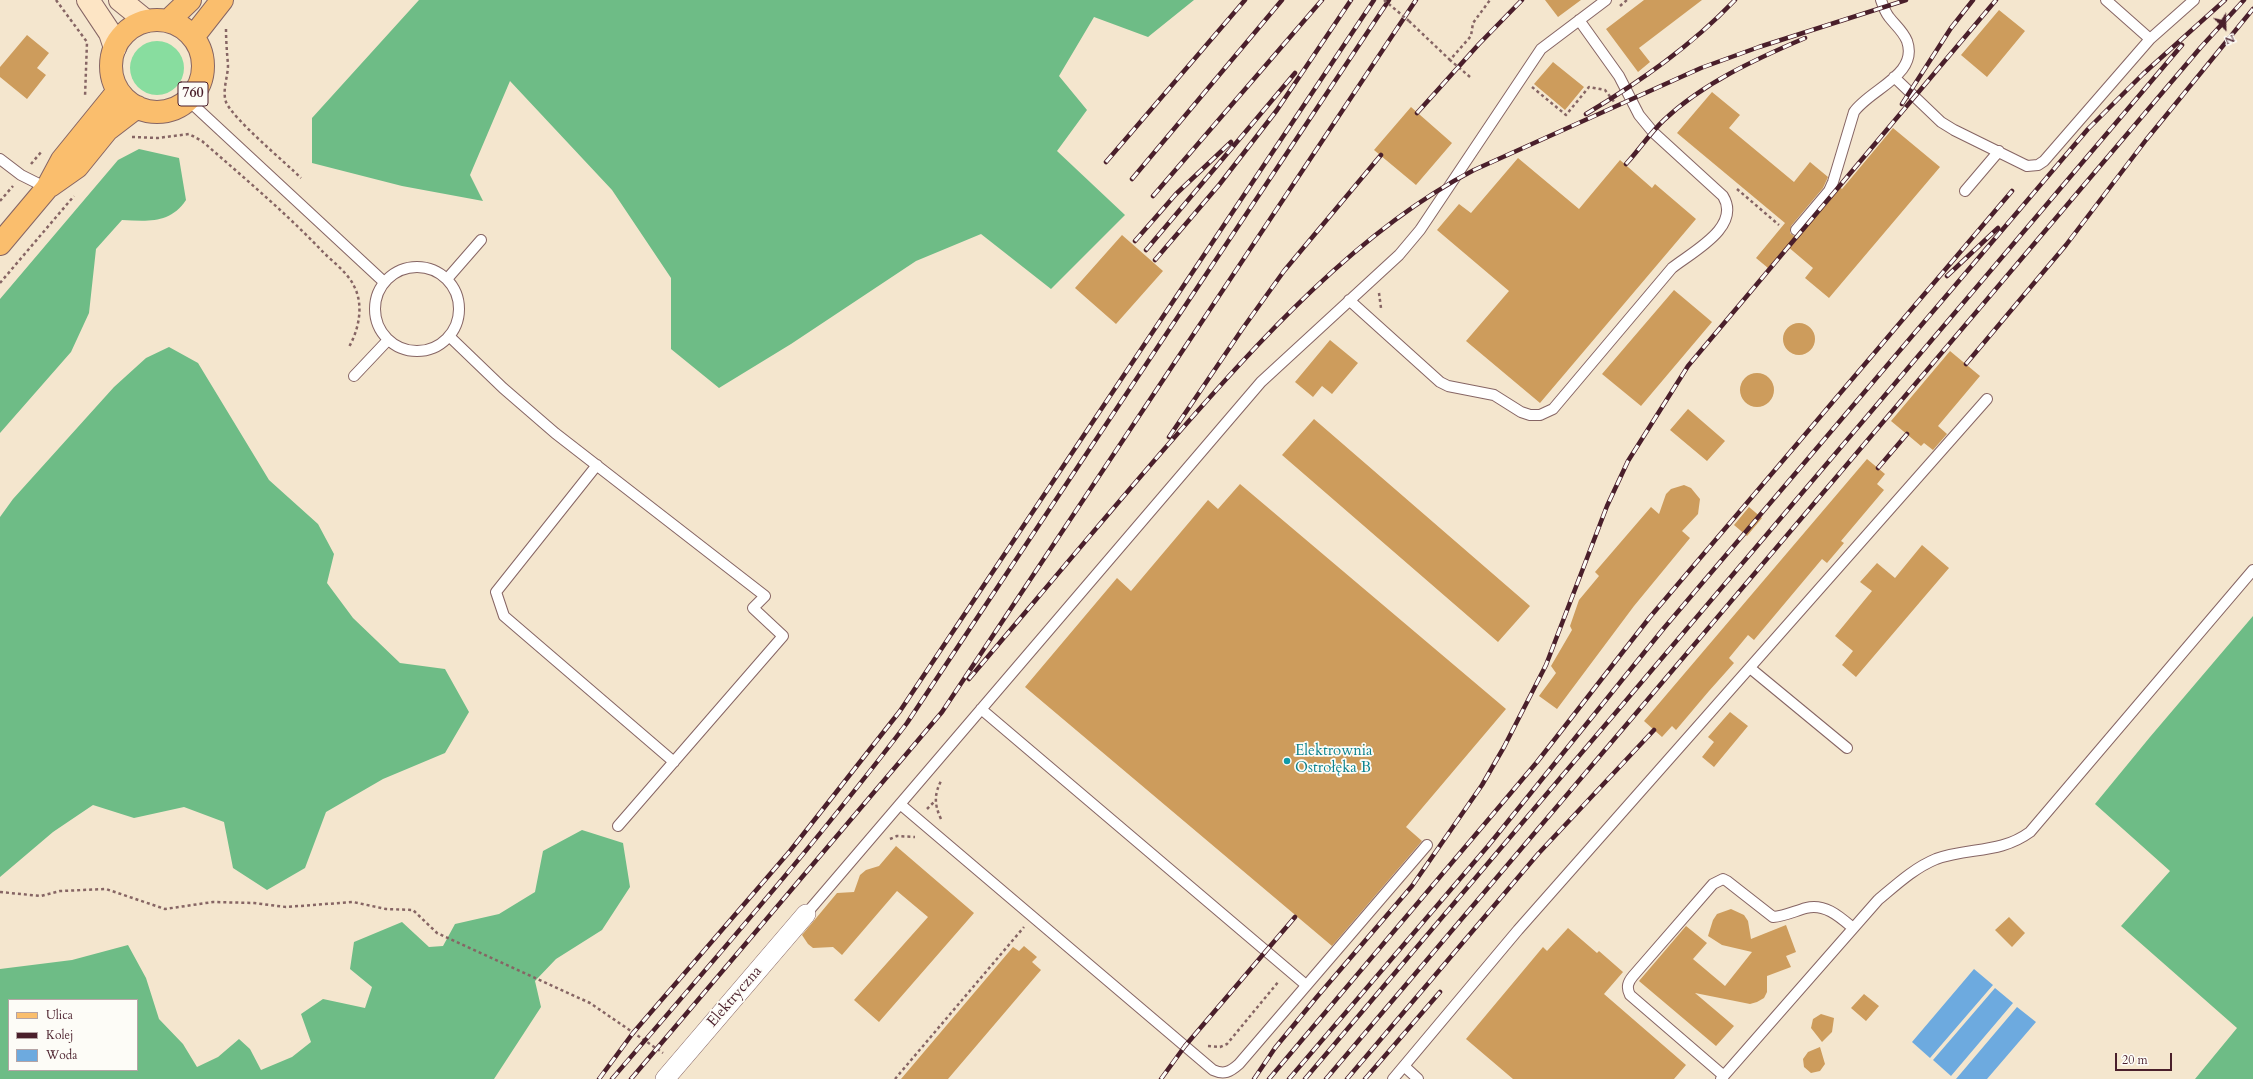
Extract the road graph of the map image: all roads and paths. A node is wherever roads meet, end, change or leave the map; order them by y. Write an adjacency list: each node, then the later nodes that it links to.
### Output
1 (56, 0): 25 (path)
2 (88, 0): 19 (main road)
3 (120, 0): 15 (main road)
4 (190, 0): 16 (main road)
5 (1384, 0): 20 (path, bridge)
6 (1490, 0): 20 (path)
7 (1606, 0): 14 (lane)
8 (1627, 0): 13 (path)
9 (1880, 0): 22 (lane)
10 (2106, 0): 18 (lane)
11 (2194, 0): 18 (lane)
12 (218, 5): 17 (main road); 34 (path)
13 (1615, 9)
14 (1579, 20): 47 (lane); 47 (lane)
15 (146, 21): 16 (main road); 19 (main road)
16 (168, 21): 17 (main road)
17 (193, 37): 26 (main road, 760)
18 (2150, 38): 31 (lane)
19 (115, 48): 24 (main road)
20 (1450, 60): 21 (path)
21 (1470, 77)
22 (1894, 77): 31 (lane); 41 (lane)
23 (1529, 84): 27 (path)
24 (118, 91): 28 (main road, 760); 36 (main road)
25 (85, 100)
26 (188, 100): 28 (main road, 760); 45 (lane)
27 (1617, 105)
28 (137, 107): 36 (main road)
29 (128, 137): 50 (path)
30 (47, 145): 33 (path)
31 (1999, 151): 37 (lane)
32 (0, 159): 33 (lane)
33 (21, 175): 36 (lane); 39 (path)
34 (301, 178)
35 (1733, 185): 40 (path)
36 (47, 188): 43 (main road)
37 (1965, 191)
38 (74, 195): 46 (path)
39 (0, 201)
40 (1779, 225)
41 (1796, 230)
42 (481, 240): 44 (lane)
43 (0, 244)
44 (447, 279): 45 (lane); 48 (lane)
45 (384, 282): 49 (lane)
46 (0, 283)
47 (1349, 300): 56 (lane)
48 (450, 337): 49 (lane); 53 (lane)
49 (388, 340): 51 (lane)
50 (349, 347)
51 (354, 376)
52 (1987, 399): 55 (lane)
53 (597, 465): 58 (lane); 58 (lane)
54 (2253, 570): 69 (lane)
55 (1750, 668): 57 (lane); 74 (lane)
56 (981, 709): 60 (lane); 70 (lane)
57 (1847, 748)
58 (674, 762): 62 (lane)
59 (948, 773): 61 (path)
60 (900, 804): 67 (lane); 71 (lane)
61 (943, 822)
62 (618, 826)
63 (917, 838): 64 (path)
64 (886, 842)
65 (1427, 844): 71 (lane)
66 (0, 892): 73 (path)
67 (806, 914): 73 (street, Elektryczna)
68 (1020, 921): 77 (path)
69 (1854, 928): 75 (lane); 75 (lane)
70 (1289, 970): 71 (lane); 72 (path)
71 (1306, 985)
72 (1206, 1046)
73 (678, 1064): 76 (street, Elektryczna)
74 (1404, 1066): 78 (lane); 79 (lane)
75 (1722, 1077)
76 (665, 1079)
77 (895, 1079)
78 (1393, 1079)
79 (1418, 1079)

